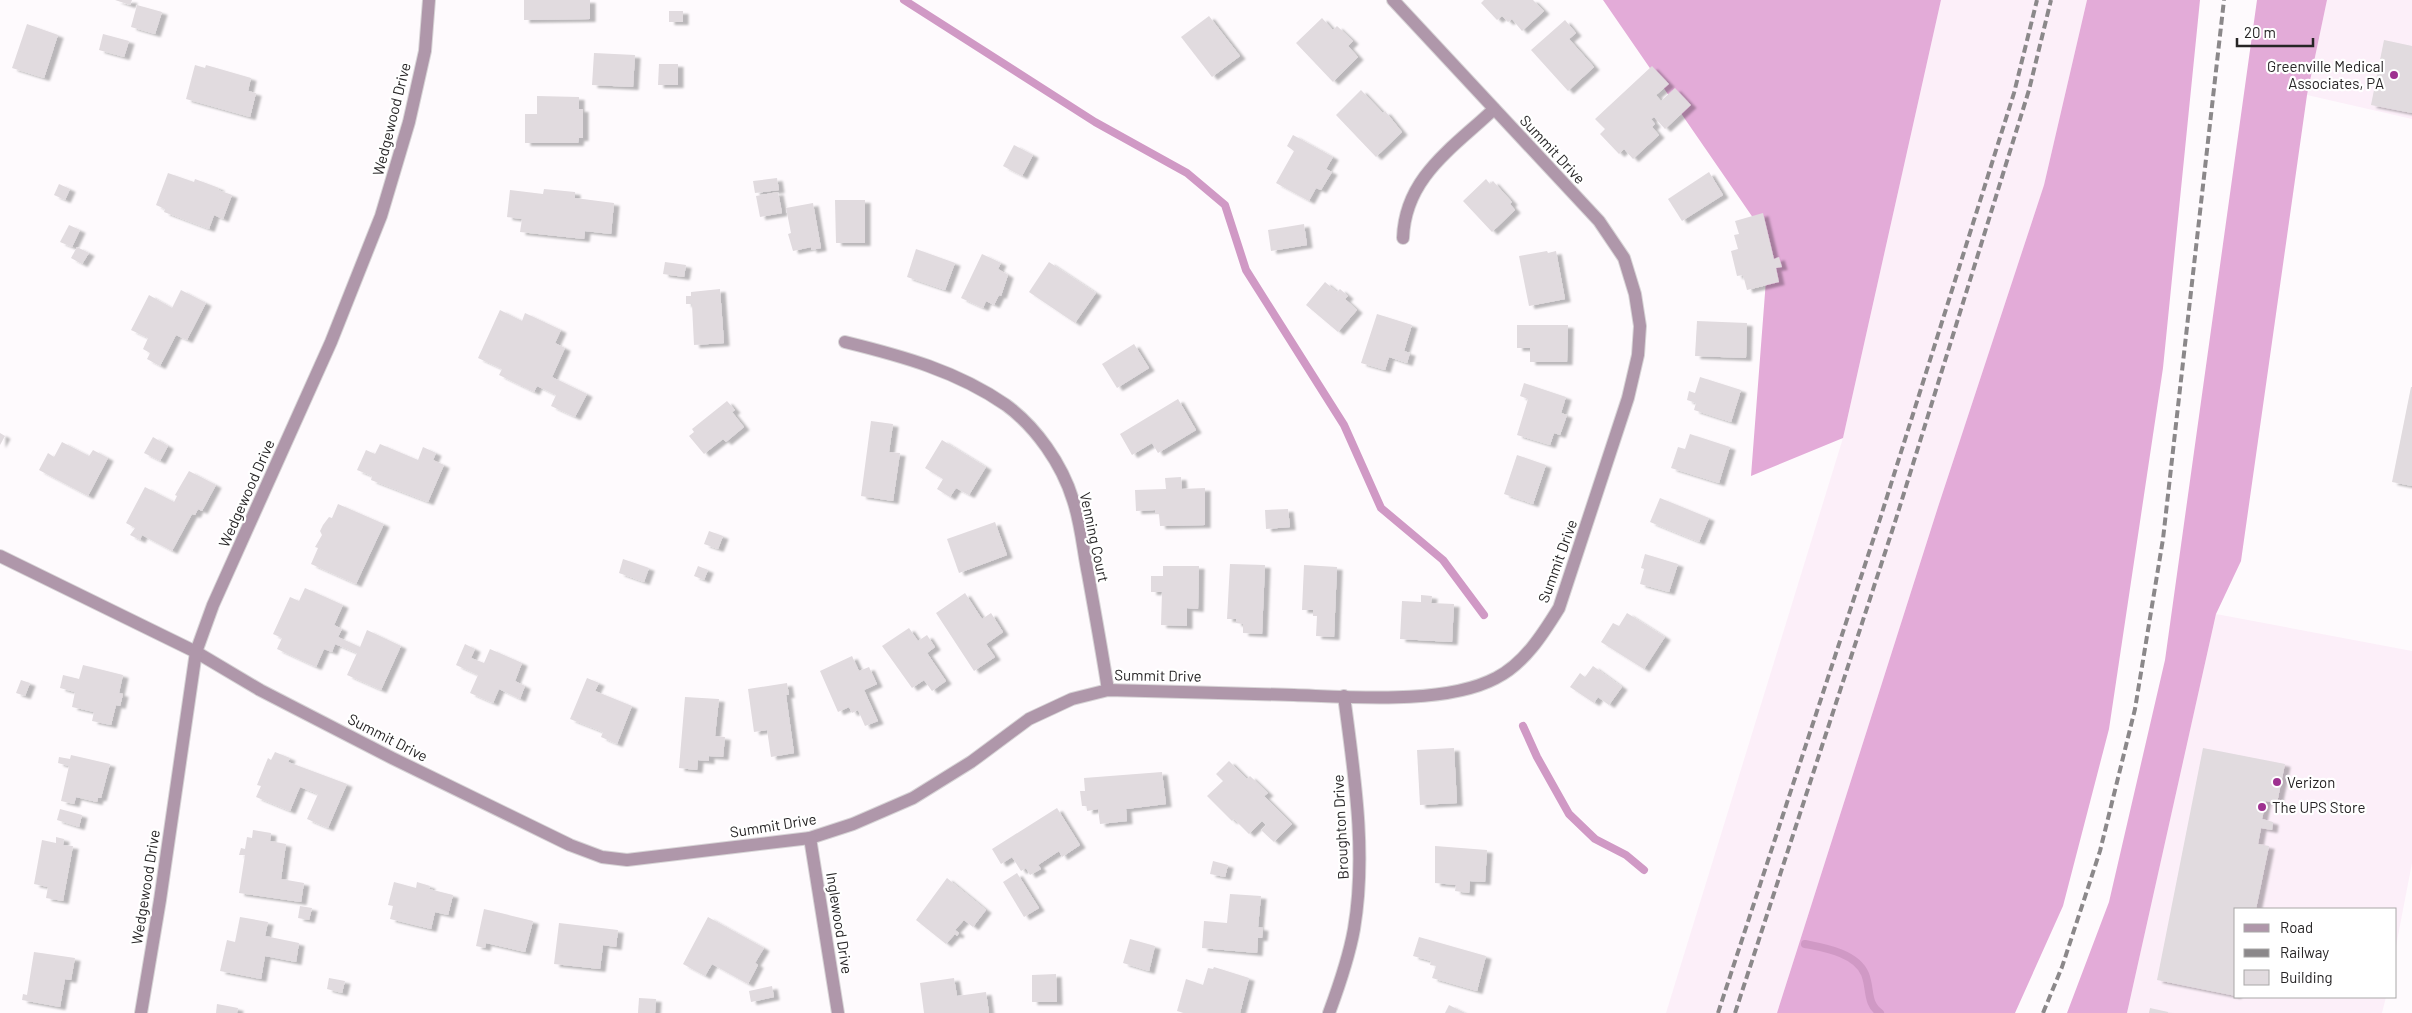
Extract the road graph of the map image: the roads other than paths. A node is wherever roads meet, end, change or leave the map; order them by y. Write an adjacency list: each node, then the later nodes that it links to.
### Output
1 (429, 0): 7 (street, Wedgewood Drive)
2 (1393, 0): 3 (street, Summit Drive)
3 (1494, 109): 4 (street); 9 (street, Summit Drive)
4 (1403, 238)
5 (845, 342): 8 (street, Venning Court)
6 (0, 556): 7 (street, Summit Drive)
7 (196, 652): 10 (street, Summit Drive); 11 (street, Wedgewood Drive)
8 (1108, 690): 9 (street, Summit Drive); 10 (street, Summit Drive)
9 (1344, 696): 13 (street, Broughton Drive)
10 (810, 838): 12 (street, Inglewood Drive)
11 (141, 1013)
12 (838, 1013)
13 (1329, 1013)

